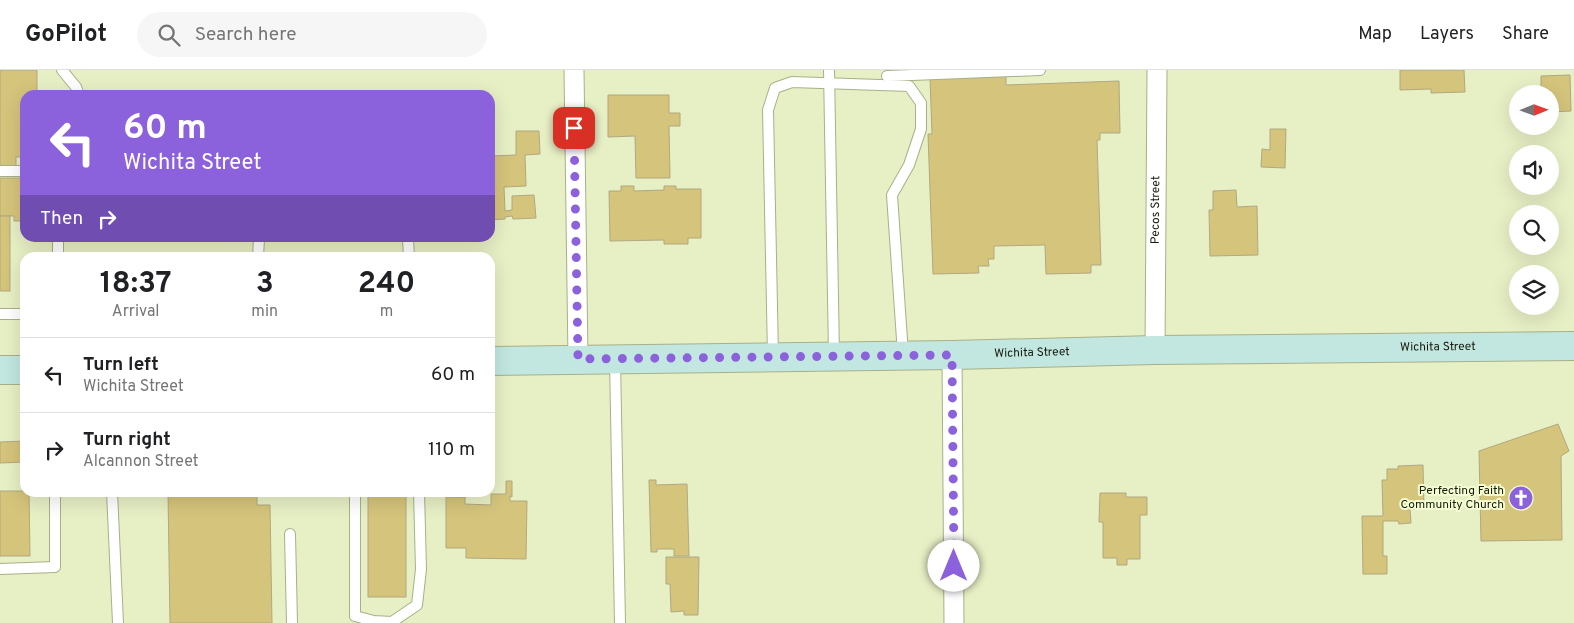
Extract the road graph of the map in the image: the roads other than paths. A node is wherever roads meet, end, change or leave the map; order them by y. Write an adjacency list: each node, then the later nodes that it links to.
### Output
1 (62, 70): 8 (lane)
2 (574, 70): 19 (street)
3 (829, 70): 7 (lane)
4 (1040, 70): 6 (lane)
5 (1157, 70): 14 (street, Pecos Street)
6 (887, 77): 7 (lane); 17 (lane)
7 (829, 83): 16 (lane); 18 (lane)
8 (77, 90)
9 (0, 171): 10 (lane)
10 (20, 171)
11 (0, 314): 12 (lane)
12 (20, 314)
13 (1574, 346): 14 (main road, Wichita Street)
14 (1155, 350): 15 (main road, Wichita Street)
15 (952, 355): 17 (main road, Wichita Street); 33 (street)
16 (834, 356): 17 (main road, Wichita Street); 18 (main road, Wichita Street)
17 (903, 356)
18 (773, 357): 20 (main road, Wichita Street)
19 (578, 359): 20 (main road, Wichita Street); 21 (main road, Wichita Street)
20 (615, 359): 32 (lane)
21 (495, 361)
22 (0, 370): 23 (main road)
23 (20, 370)
24 (55, 497): 29 (lane)
25 (112, 497): 30 (lane)
26 (355, 497): 27 (lane)
27 (419, 497)
28 (290, 534): 31 (lane)
29 (0, 569)
30 (118, 623)
31 (292, 623)
32 (620, 623)
33 (954, 623)

